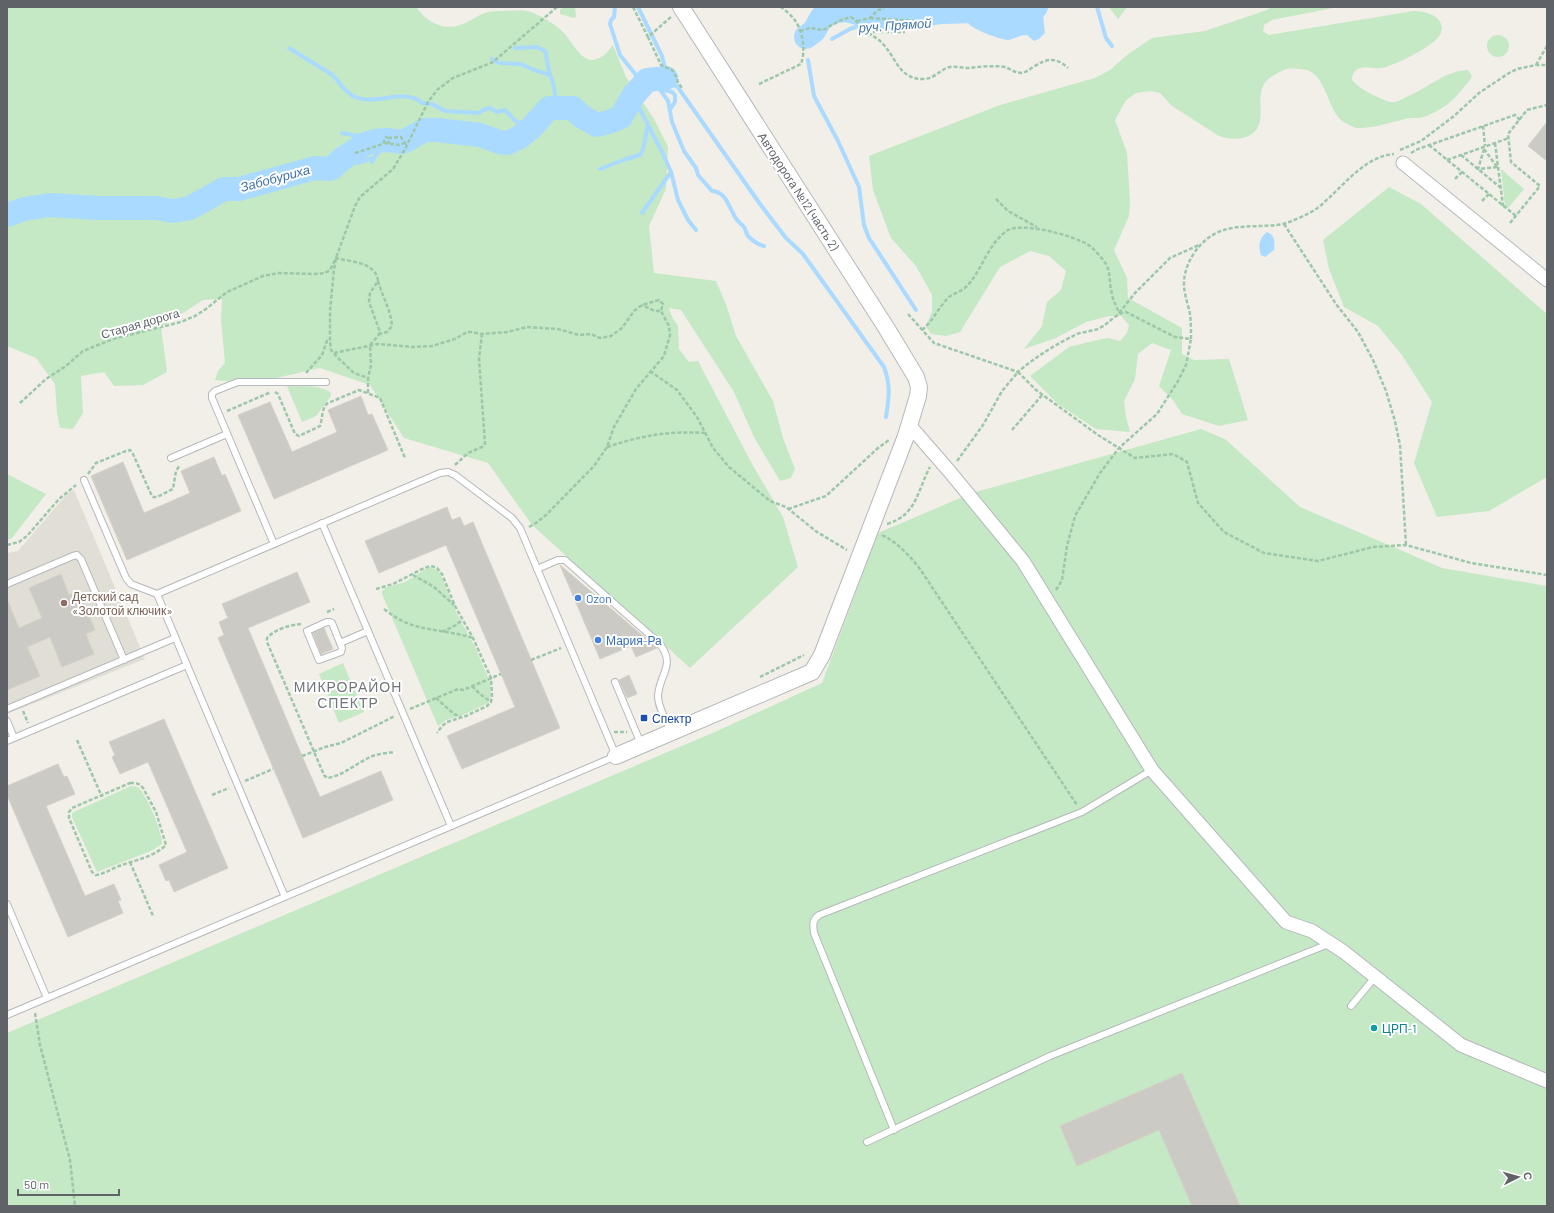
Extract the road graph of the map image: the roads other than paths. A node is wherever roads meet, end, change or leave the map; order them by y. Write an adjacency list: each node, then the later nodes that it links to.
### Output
1 (681, 7): 5 (street, Автодорога №12 (часть 2))
2 (1403, 163): 3 (street)
3 (1547, 280)
4 (326, 382): 6 (lane)
5 (910, 426): 22 (street); 27 (street)
6 (227, 434): 7 (lane); 10 (lane)
7 (172, 458)
8 (84, 480): 13 (lane)
9 (322, 523): 10 (lane); 11 (lane); 14 (lane)
10 (274, 544): 13 (lane)
11 (537, 569): 22 (lane); 26 (lane)
12 (7, 584): 17 (lane)
13 (157, 594): 15 (lane)
14 (368, 631): 16 (lane); 28 (lane)
15 (175, 638): 17 (lane); 18 (lane)
16 (340, 643): 16 (lane)
17 (124, 660): 20 (lane)
18 (187, 665): 23 (lane); 29 (lane)
19 (615, 682): 24 (lane)
20 (7, 709)
21 (7, 721): 23 (lane)
22 (672, 732): 24 (street)
23 (14, 738): 25 (lane)
24 (639, 739): 26 (street)
25 (7, 742)
26 (616, 756): 28 (lane)
27 (1152, 770): 31 (street); 37 (lane)
28 (451, 826): 29 (lane)
29 (285, 897): 33 (lane)
30 (7, 904): 33 (lane)
31 (1330, 943): 32 (street); 37 (lane)
32 (1376, 976): 34 (lane); 36 (street)
33 (47, 998): 35 (lane)
34 (1351, 1006)
35 (7, 1015)
36 (1547, 1081)
37 (894, 1130): 38 (lane)
38 (867, 1142)

